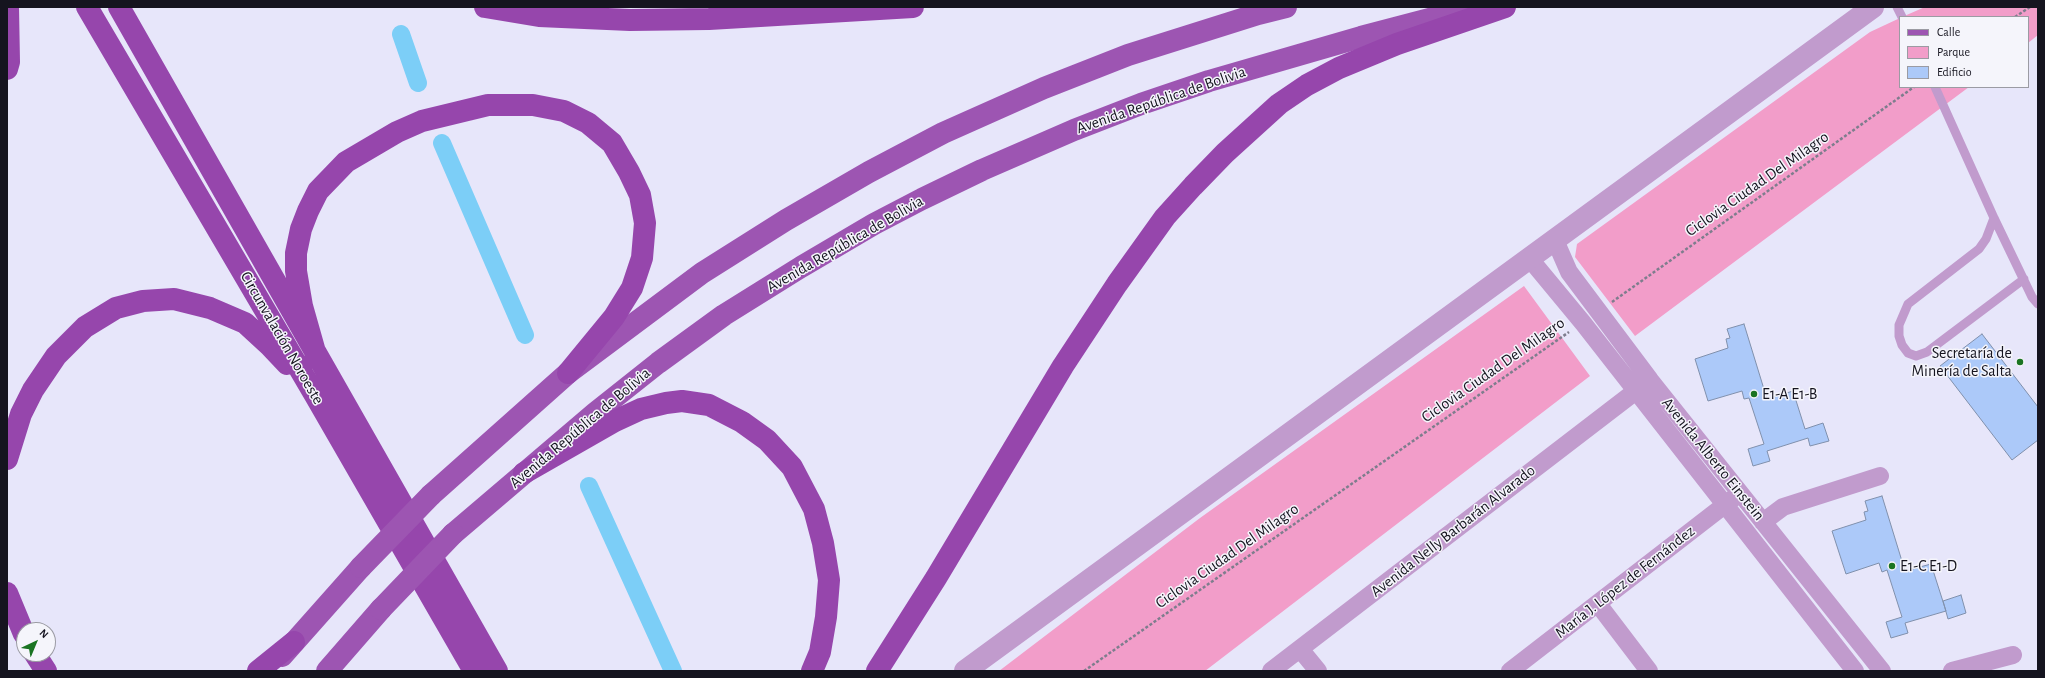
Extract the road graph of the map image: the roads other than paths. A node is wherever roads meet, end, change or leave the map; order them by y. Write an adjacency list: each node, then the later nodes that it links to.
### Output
1 (8, 7): 12 (highway)
2 (87, 7): 23 (highway, Circunvalación Noroeste)
3 (119, 7): 19 (highway, Circunvalación Noroeste)
4 (486, 7): 5 (highway)
5 (914, 7)
6 (1286, 7): 20 (main road)
7 (1475, 7): 25 (main road, Avenida República de Bolivia)
8 (1504, 7): 44 (highway)
9 (1873, 7): 15 (street)
10 (1897, 7): 11 (lane)
11 (1902, 16)
12 (7, 69)
13 (1935, 88): 14 (lane)
14 (1994, 218): 17 (lane); 17 (lane)
15 (1555, 240): 16 (street); 21 (street, Avenida Alberto Einstein)
16 (1530, 259): 22 (street, Avenida Alberto Einstein); 45 (street)
17 (2024, 279): 18 (lane)
18 (2038, 304)
19 (318, 359): 20 (highway); 42 (highway, Circunvalación Noroeste)
20 (568, 373): 33 (main road, bridge)
21 (1650, 380): 22 (street, Avenida Nelly Barbarán Alvarado); 27 (street, Avenida Alberto Einstein)
22 (1635, 391): 28 (street, Avenida Alberto Einstein); 34 (street, Avenida Nelly Barbarán Alvarado)
23 (316, 397): 24 (highway); 37 (highway, Circunvalación Noroeste)
24 (7, 459)
25 (524, 473): 41 (main road, Avenida República de Bolivia, bridge); 43 (highway)
26 (1880, 476): 29 (street)
27 (1740, 493): 28 (street, María J. López de Fernández); 29 (street, Avenida Alberto Einstein)
28 (1724, 504): 31 (street, María J. López de Fernández); 50 (street, Avenida Alberto Einstein)
29 (1763, 522): 51 (street, Avenida Alberto Einstein)
30 (7, 593): 32 (highway)
31 (1598, 604): 48 (street, María J. López de Fernández); 49 (street)
32 (19, 622)
33 (294, 642): 39 (highway); 40 (main road)
34 (1300, 649): 46 (street, Avenida Nelly Barbarán Alvarado); 47 (street)
35 (2013, 655): 52 (street)
36 (40, 662): 38 (highway)
37 (472, 669)
38 (46, 671)
39 (258, 671)
40 (270, 671)
41 (327, 671)
42 (497, 671)
43 (812, 671)
44 (877, 671)
45 (965, 671)
46 (1271, 671)
47 (1318, 671)
48 (1510, 671)
49 (1649, 671)
50 (1855, 671)
51 (1882, 671)
52 (1952, 671)

